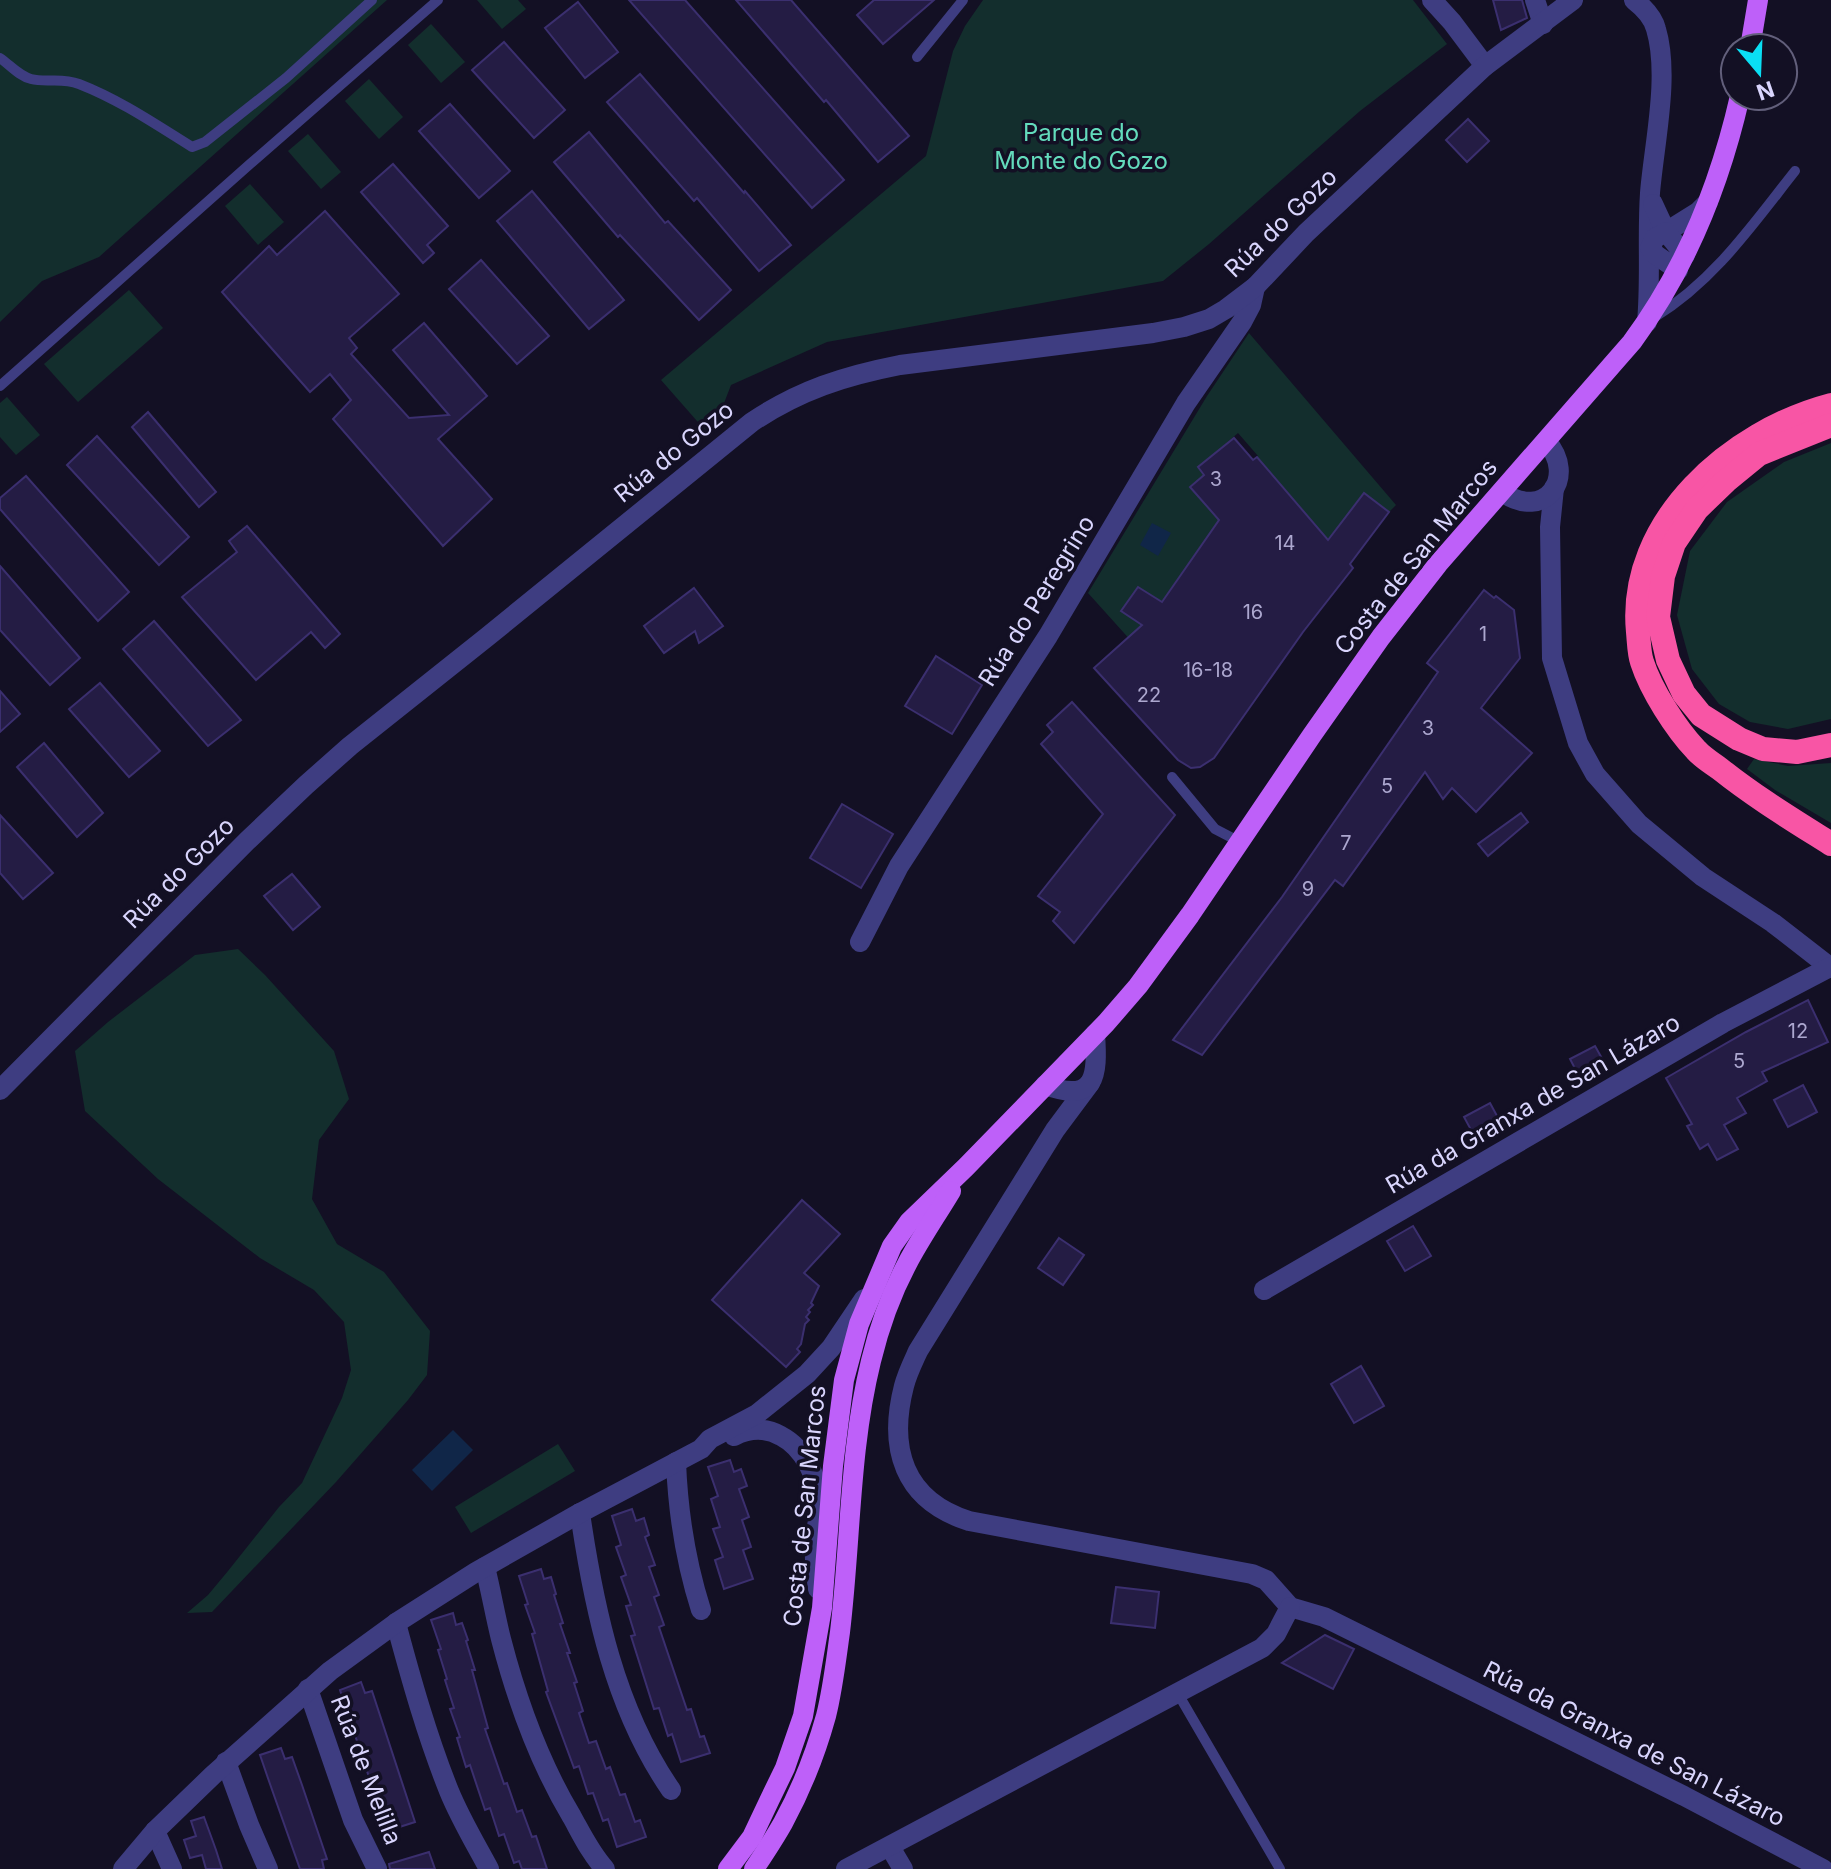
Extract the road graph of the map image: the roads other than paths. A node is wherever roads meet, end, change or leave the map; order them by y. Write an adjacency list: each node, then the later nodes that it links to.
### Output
1 (372, 0): 12 (lane)
2 (438, 0): 23 (lane)
3 (963, 0): 11 (lane)
4 (1432, 0): 13 (street)
5 (1535, 0): 9 (street)
6 (1573, 0): 9 (street, Rúa do Gozo)
7 (1634, 0): 16 (street)
8 (1758, 0): 10 (main road)
9 (1543, 24): 13 (street, Rúa do Gozo)
10 (1753, 32)
11 (917, 57)
12 (0, 58)
13 (1485, 66): 21 (street, Rúa do Gozo)
14 (1735, 112): 17 (main road, Costa de San Marcos)
15 (1795, 171): 22 (lane)
16 (1650, 197): 18 (street); 19 (street)
17 (1708, 202): 18 (street); 20 (main road, Costa de San Marcos)
18 (1666, 232): 19 (street); 20 (street)
19 (1650, 248): 20 (street); 22 (street)
20 (1682, 262): 22 (main road, Costa de San Marcos)
21 (1255, 287): 35 (street, Rúa do Peregrino); 40 (street, Rúa do Gozo)
22 (1647, 322): 26 (main road, Costa de San Marcos)
23 (0, 386)
24 (1831, 405): 34 (highway)
25 (1831, 425): 31 (highway)
26 (1546, 441): 27 (street, Rúa da Granxa de San Lázaro); 28 (main road, Costa de San Marcos)
27 (1554, 488): 29 (street); 30 (street, Rúa da Granxa de San Lázaro)
28 (1502, 492): 29 (street); 33 (main road, Costa de San Marcos)
29 (1530, 504): 30 (street)
30 (1550, 527): 36 (street, Rúa da Granxa de San Lázaro)
31 (1831, 745)
32 (1172, 777): 33 (lane)
33 (1240, 842): 37 (main road, Costa de San Marcos)
34 (1831, 844)
35 (860, 942)
36 (1831, 969): 44 (street, Rúa da Granxa de San Lázaro)
37 (1095, 1034): 38 (street); 39 (main road, Costa de San Marcos)
38 (1090, 1083): 39 (street, Costa de San Marcos); 41 (street)
39 (1054, 1088): 41 (street); 42 (main road, Costa de San Marcos)
40 (0, 1090)
41 (1055, 1130): 49 (street, Rúa da Granxa de San Lázaro)
42 (966, 1167): 43 (main road, Costa de San Marcos); 68 (main road, Costa de San Marcos)
43 (874, 1285): 45 (street); 50 (main road, Costa de San Marcos)
44 (1264, 1290)
45 (701, 1449): 46 (street); 50 (street)
46 (676, 1462): 47 (street); 51 (street)
47 (580, 1513): 48 (street); 56 (street)
48 (485, 1567): 52 (street); 65 (street)
49 (1290, 1607): 54 (street); 72 (street, Rúa da Granxa de San Lázaro)
50 (822, 1608): 58 (main road, Costa de San Marcos)
51 (701, 1610)
52 (396, 1623): 53 (street); 64 (street)
53 (308, 1689): 55 (street); 63 (street, Rúa de Melilla)
54 (1177, 1692): 59 (street); 71 (lane)
55 (226, 1762): 57 (street); 62 (street)
56 (671, 1790)
57 (155, 1831): 60 (street); 61 (street)
58 (752, 1837): 66 (main road, Costa de San Marcos); 67 (main road)
59 (890, 1847): 69 (street); 70 (street)
60 (123, 1869)
61 (172, 1869)
62 (268, 1869)
63 (377, 1869)
64 (489, 1869)
65 (605, 1869)
66 (728, 1869)
67 (740, 1869)
68 (754, 1869)
69 (846, 1869)
70 (903, 1869)
71 (1280, 1869)
72 (1823, 1869)

